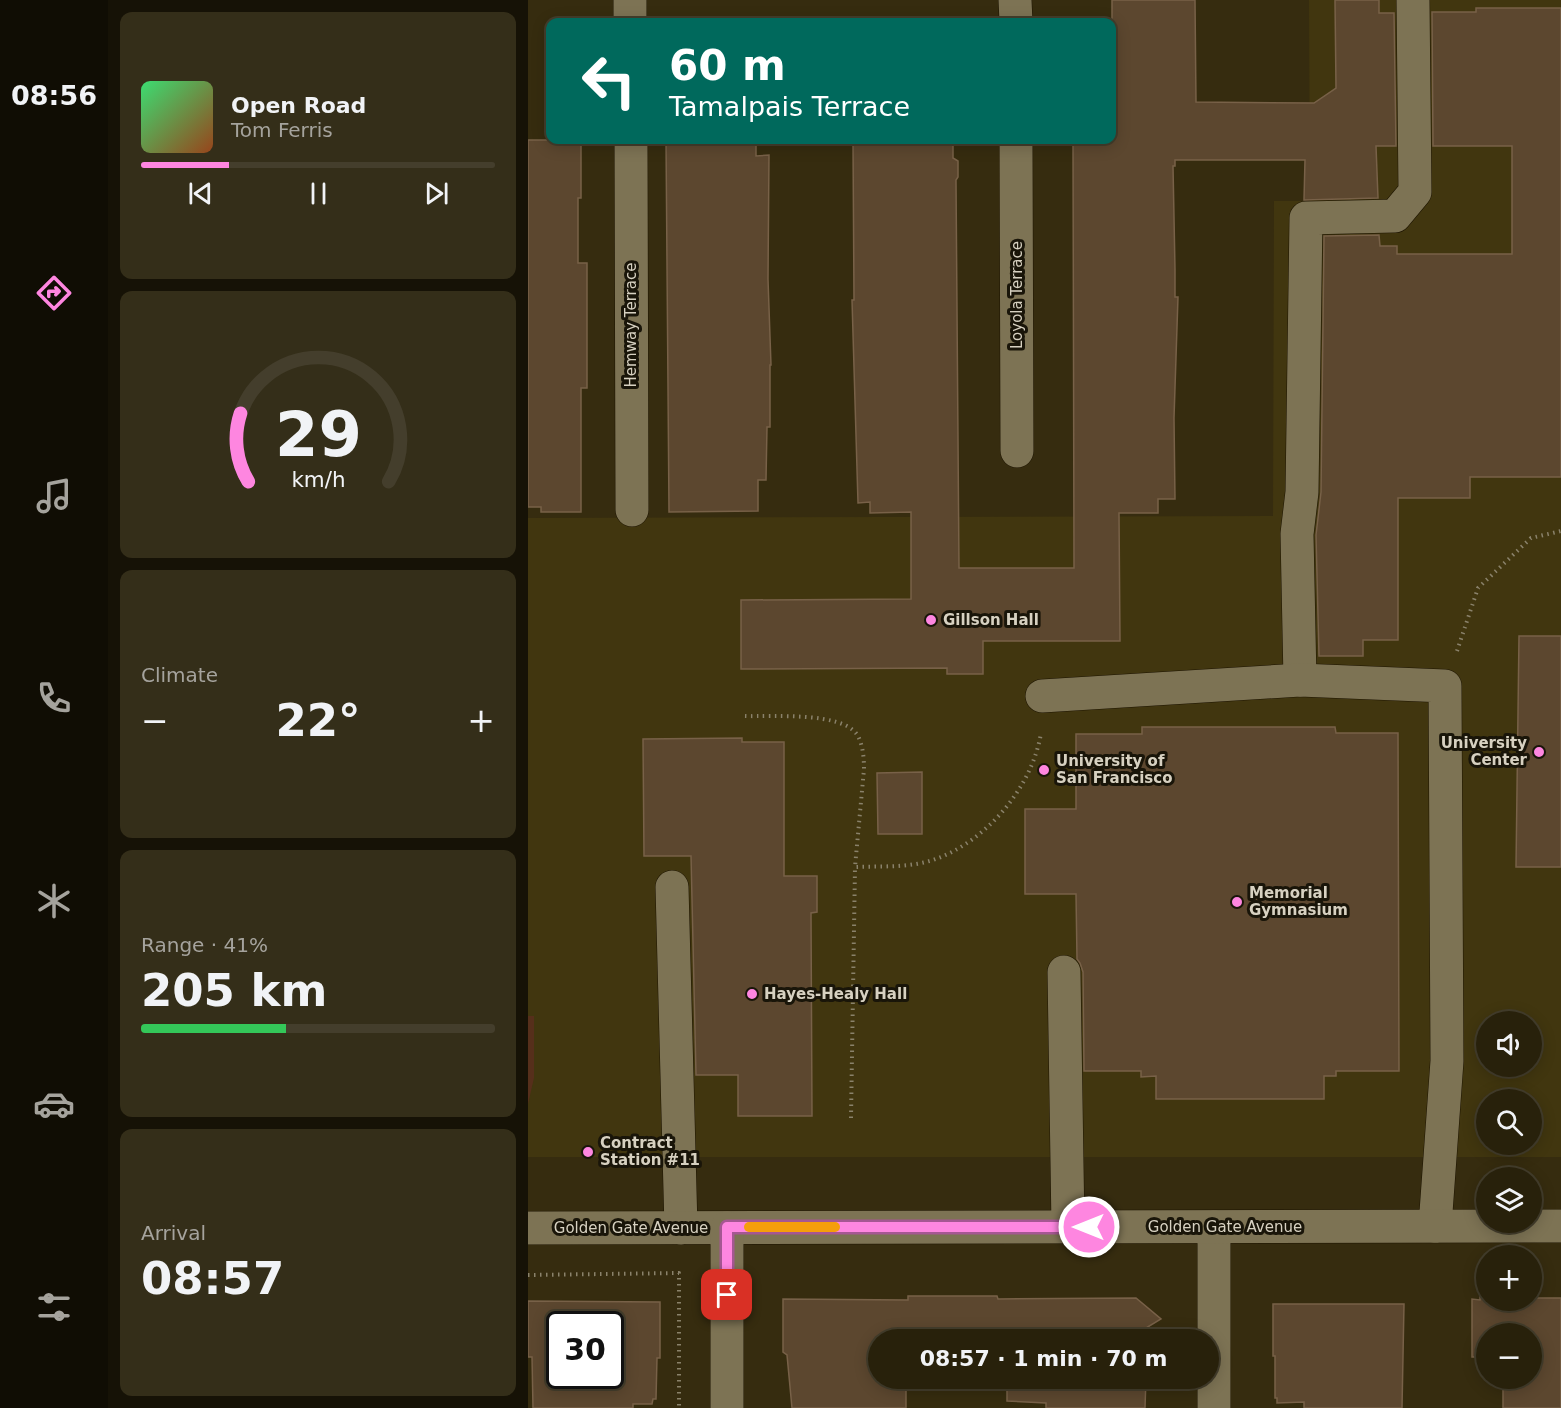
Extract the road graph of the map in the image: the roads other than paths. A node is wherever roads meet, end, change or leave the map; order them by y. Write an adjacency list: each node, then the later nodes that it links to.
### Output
1 (630, 0): 4 (street)
2 (1016, 0): 5 (street)
3 (1413, 0): 10 (street)
4 (630, 18)
5 (1016, 18)
6 (631, 144): 9 (street, Hemway Terrace)
7 (1016, 144): 8 (street, Loyola Terrace)
8 (1017, 451)
9 (632, 510)
10 (1300, 680): 11 (street); 14 (street)
11 (1042, 696)
12 (672, 887): 20 (street)
13 (1064, 972): 17 (street)
14 (1436, 1226): 15 (street, Golden Gate Avenue); 18 (street, Golden Gate Avenue)
15 (1561, 1226)
16 (727, 1227): 17 (street, Golden Gate Avenue); 20 (street, Golden Gate Avenue); 21 (street)
17 (1068, 1227): 18 (street, Golden Gate Avenue)
18 (1214, 1227): 22 (street)
19 (528, 1228): 20 (street, Golden Gate Avenue)
20 (681, 1228)
21 (727, 1408)
22 (1214, 1408)

